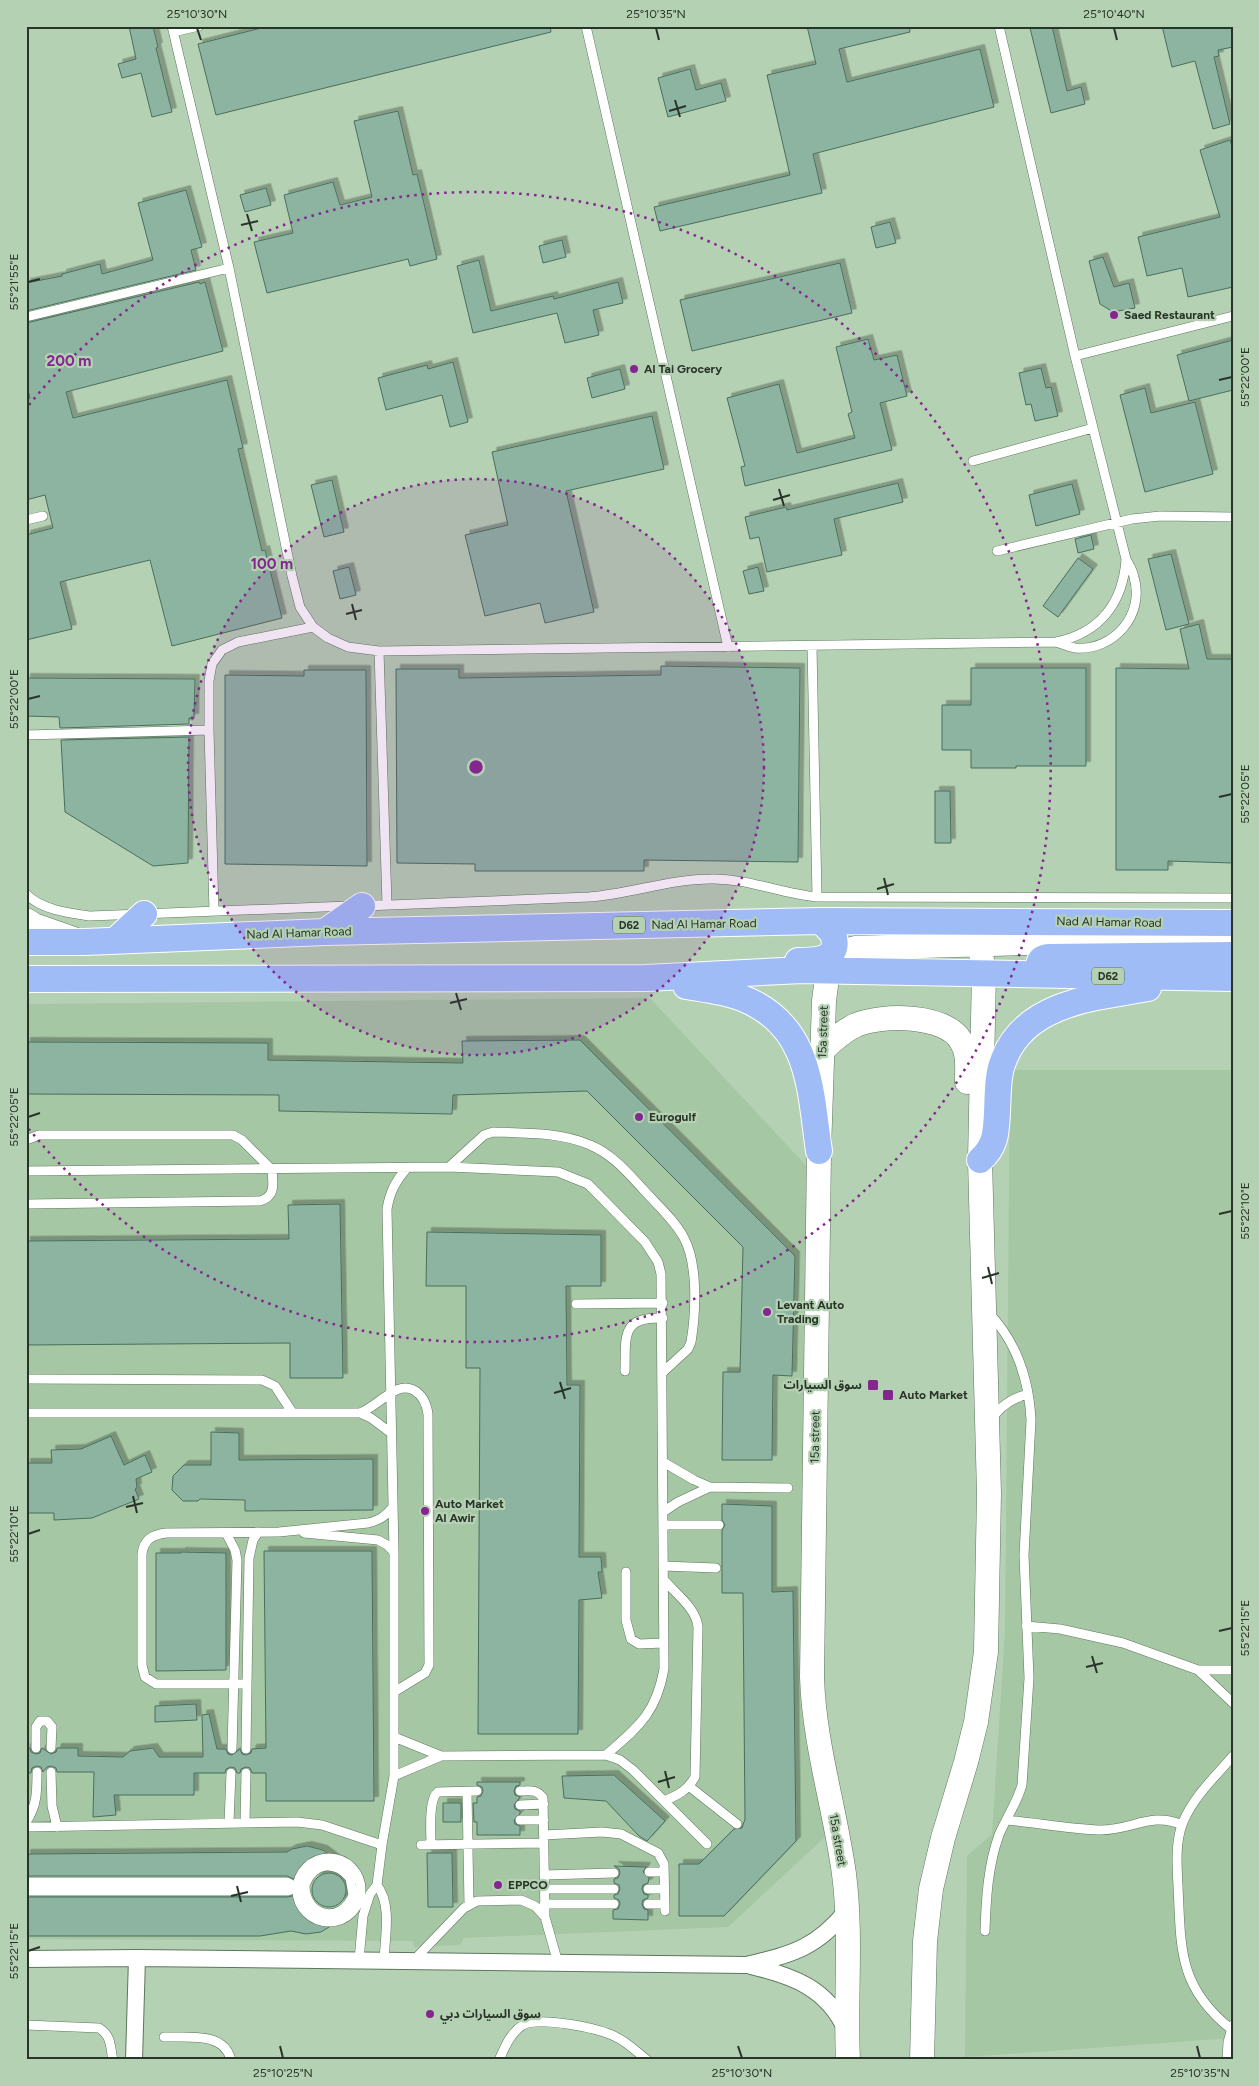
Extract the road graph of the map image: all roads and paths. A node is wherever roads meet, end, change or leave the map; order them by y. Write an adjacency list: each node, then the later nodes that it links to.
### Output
1 (198, 26): 4 (lane)
2 (586, 26): 20 (lane)
3 (999, 26): 8 (lane)
4 (173, 29): 5 (lane)
5 (229, 268): 7 (lane); 17 (lane)
6 (1233, 316): 8 (lane)
7 (26, 317)
8 (1075, 356): 9 (lane)
9 (1093, 428): 10 (lane); 14 (lane)
10 (973, 461)
11 (43, 516): 13 (lane)
12 (1233, 517): 14 (lane)
13 (26, 520)
14 (1117, 522): 15 (lane); 16 (lane)
15 (997, 551)
16 (1126, 559): 18 (lane); 18 (lane)
17 (313, 627): 21 (lane); 22 (lane)
18 (1056, 642): 19 (lane)
19 (812, 646): 20 (lane); 27 (lane)
20 (728, 647): 21 (lane)
21 (380, 651): 26 (lane)
22 (209, 730): 23 (lane); 28 (lane)
23 (26, 735)
24 (26, 894): 29 (lane)
25 (1233, 898): 27 (lane)
26 (374, 906): 27 (lane); 28 (lane); 33 (main road)
27 (819, 909): 31 (main road, Nad Al Hamar Road / D62); 33 (main road, Nad Al Hamar Road / D62); 43 (main road)
28 (214, 912): 29 (lane)
29 (144, 914): 35 (main road)
30 (26, 920): 37 (main road)
31 (959, 922): 32 (main road, Nad Al Hamar Road / D62); 38 (main road)
32 (1233, 924)
33 (325, 932): 35 (main road, Nad Al Hamar Road / D62)
34 (1233, 937): 38 (main road)
35 (116, 940): 37 (main road, Nad Al Hamar Road / D62)
36 (26, 942): 37 (main road, Nad Al Hamar Road / D62)
37 (85, 942)
38 (977, 946): 40 (main road); 41 (main road)
39 (1233, 955): 42 (main road)
40 (828, 970): 41 (main road, D62); 44 (main road, D62); 48 (main road, 15a street)
41 (984, 973): 42 (main road, D62); 51 (main road)
42 (1041, 974): 45 (main road, D62)
43 (500, 977): 44 (main road, D62); 47 (main road, D62)
44 (646, 978): 50 (main road)
45 (1203, 978): 46 (main road, D62); 51 (main road)
46 (1233, 978)
47 (26, 979)
48 (822, 1051): 50 (main road, 15a street); 51 (main road)
49 (26, 1140): 54 (lane)
50 (819, 1151): 151 (main road, 15a street)
51 (980, 1160): 59 (main road)
52 (449, 1167): 53 (lane); 57 (lane); 62 (lane)
53 (406, 1169): 54 (lane); 64 (lane)
54 (272, 1170): 55 (lane); 56 (lane)
55 (26, 1172)
56 (26, 1204)
57 (663, 1303): 58 (lane); 60 (lane)
58 (576, 1304)
59 (984, 1307): 65 (lane); 69 (main road)
60 (663, 1318): 61 (lane); 62 (lane)
61 (626, 1372)
62 (662, 1373): 71 (lane)
63 (26, 1379): 66 (lane)
64 (390, 1393): 68 (lane); 70 (lane); 92 (lane)
65 (1028, 1394): 69 (lane); 86 (lane)
66 (292, 1412): 67 (lane); 68 (lane)
67 (26, 1413)
68 (360, 1413): 70 (lane)
69 (988, 1427): 171 (main road)
70 (390, 1433): 74 (lane)
71 (663, 1462): 72 (lane); 75 (lane)
72 (710, 1487): 73 (lane); 75 (lane)
73 (788, 1488)
74 (392, 1508): 80 (lane); 81 (lane)
75 (663, 1512): 76 (lane)
76 (663, 1525): 77 (lane); 82 (lane)
77 (718, 1526)
78 (226, 1532): 79 (lane); 90 (lane); 90 (lane)
79 (258, 1532): 80 (lane); 91 (lane)
80 (279, 1532): 81 (lane)
81 (394, 1552): 92 (lane)
82 (664, 1566): 83 (lane); 85 (lane)
83 (716, 1568)
84 (626, 1572): 87 (lane)
85 (664, 1580): 87 (lane); 107 (lane)
86 (1026, 1626): 88 (lane); 118 (lane)
87 (664, 1643): 99 (lane)
88 (1198, 1670): 89 (lane); 93 (lane)
89 (1233, 1670)
90 (234, 1683): 91 (lane); 97 (lane)
91 (247, 1684): 98 (lane)
92 (394, 1692): 94 (lane)
93 (1233, 1703)
94 (394, 1737): 100 (lane); 106 (lane)
95 (36, 1748): 96 (lane)
96 (51, 1748)
97 (232, 1749)
98 (246, 1749)
99 (606, 1755): 100 (lane); 111 (lane)
100 (441, 1756): 106 (lane)
101 (1233, 1756): 123 (lane)
102 (37, 1772): 119 (lane)
103 (52, 1772): 125 (lane)
104 (231, 1773): 120 (lane)
105 (246, 1773): 121 (lane)
106 (394, 1776): 129 (lane)
107 (690, 1787): 111 (lane); 122 (lane)
108 (477, 1791): 110 (lane)
109 (520, 1791): 113 (lane)
110 (467, 1792): 114 (lane); 131 (lane)
111 (664, 1801): 128 (lane)
112 (520, 1804): 113 (lane)
113 (544, 1804): 117 (lane)
114 (467, 1806): 115 (lane); 127 (lane)
115 (477, 1806)
116 (520, 1820): 117 (lane)
117 (544, 1820): 126 (lane)
118 (1007, 1820): 123 (lane); 153 (lane)
119 (26, 1822)
120 (229, 1823): 121 (lane); 125 (lane)
121 (245, 1823): 129 (lane)
122 (737, 1824)
123 (1182, 1825): 162 (lane)
124 (26, 1827): 125 (lane)
125 (57, 1827)
126 (544, 1839): 127 (lane); 134 (lane); 136 (lane)
127 (468, 1844): 131 (lane); 146 (lane)
128 (706, 1844)
129 (382, 1845): 138 (lane)
130 (421, 1845): 131 (lane)
131 (431, 1845)
132 (303, 1872): 139 (lane); 140 (lane); 150 (lane)
133 (649, 1872): 134 (lane)
134 (664, 1872): 144 (lane)
135 (614, 1873): 136 (lane)
136 (544, 1875): 141 (lane)
137 (26, 1882): 139 (lane)
138 (377, 1884): 156 (lane); 157 (lane)
139 (287, 1887): 140 (lane); 145 (lane); 150 (lane)
140 (303, 1889): 140 (lane); 150 (lane)
141 (544, 1889): 142 (lane); 147 (lane)
142 (614, 1889)
143 (648, 1889): 144 (lane)
144 (664, 1889): 149 (lane)
145 (26, 1891)
146 (469, 1904): 152 (lane); 158 (lane)
147 (544, 1904): 148 (lane); 152 (lane)
148 (614, 1904)
149 (648, 1904)
150 (302, 1906)
151 (848, 1909): 160 (street); 163 (main road, 15a street)
152 (544, 1917): 159 (lane)
153 (985, 1931)
154 (138, 1958): 155 (street); 156 (street); 166 (street)
155 (26, 1959)
156 (358, 1960): 157 (street)
157 (384, 1961): 158 (street)
158 (413, 1961): 159 (street)
159 (558, 1963): 160 (street)
160 (746, 1965): 163 (street)
161 (26, 2025): 165 (lane)
162 (1232, 2027): 172 (lane)
163 (847, 2033): 170 (main road, 15a street)
164 (164, 2037): 167 (lane)
165 (113, 2060)
166 (134, 2060)
167 (231, 2060)
168 (499, 2060): 169 (lane)
169 (646, 2060)
170 (848, 2060)
171 (922, 2060)
172 (1227, 2060)

